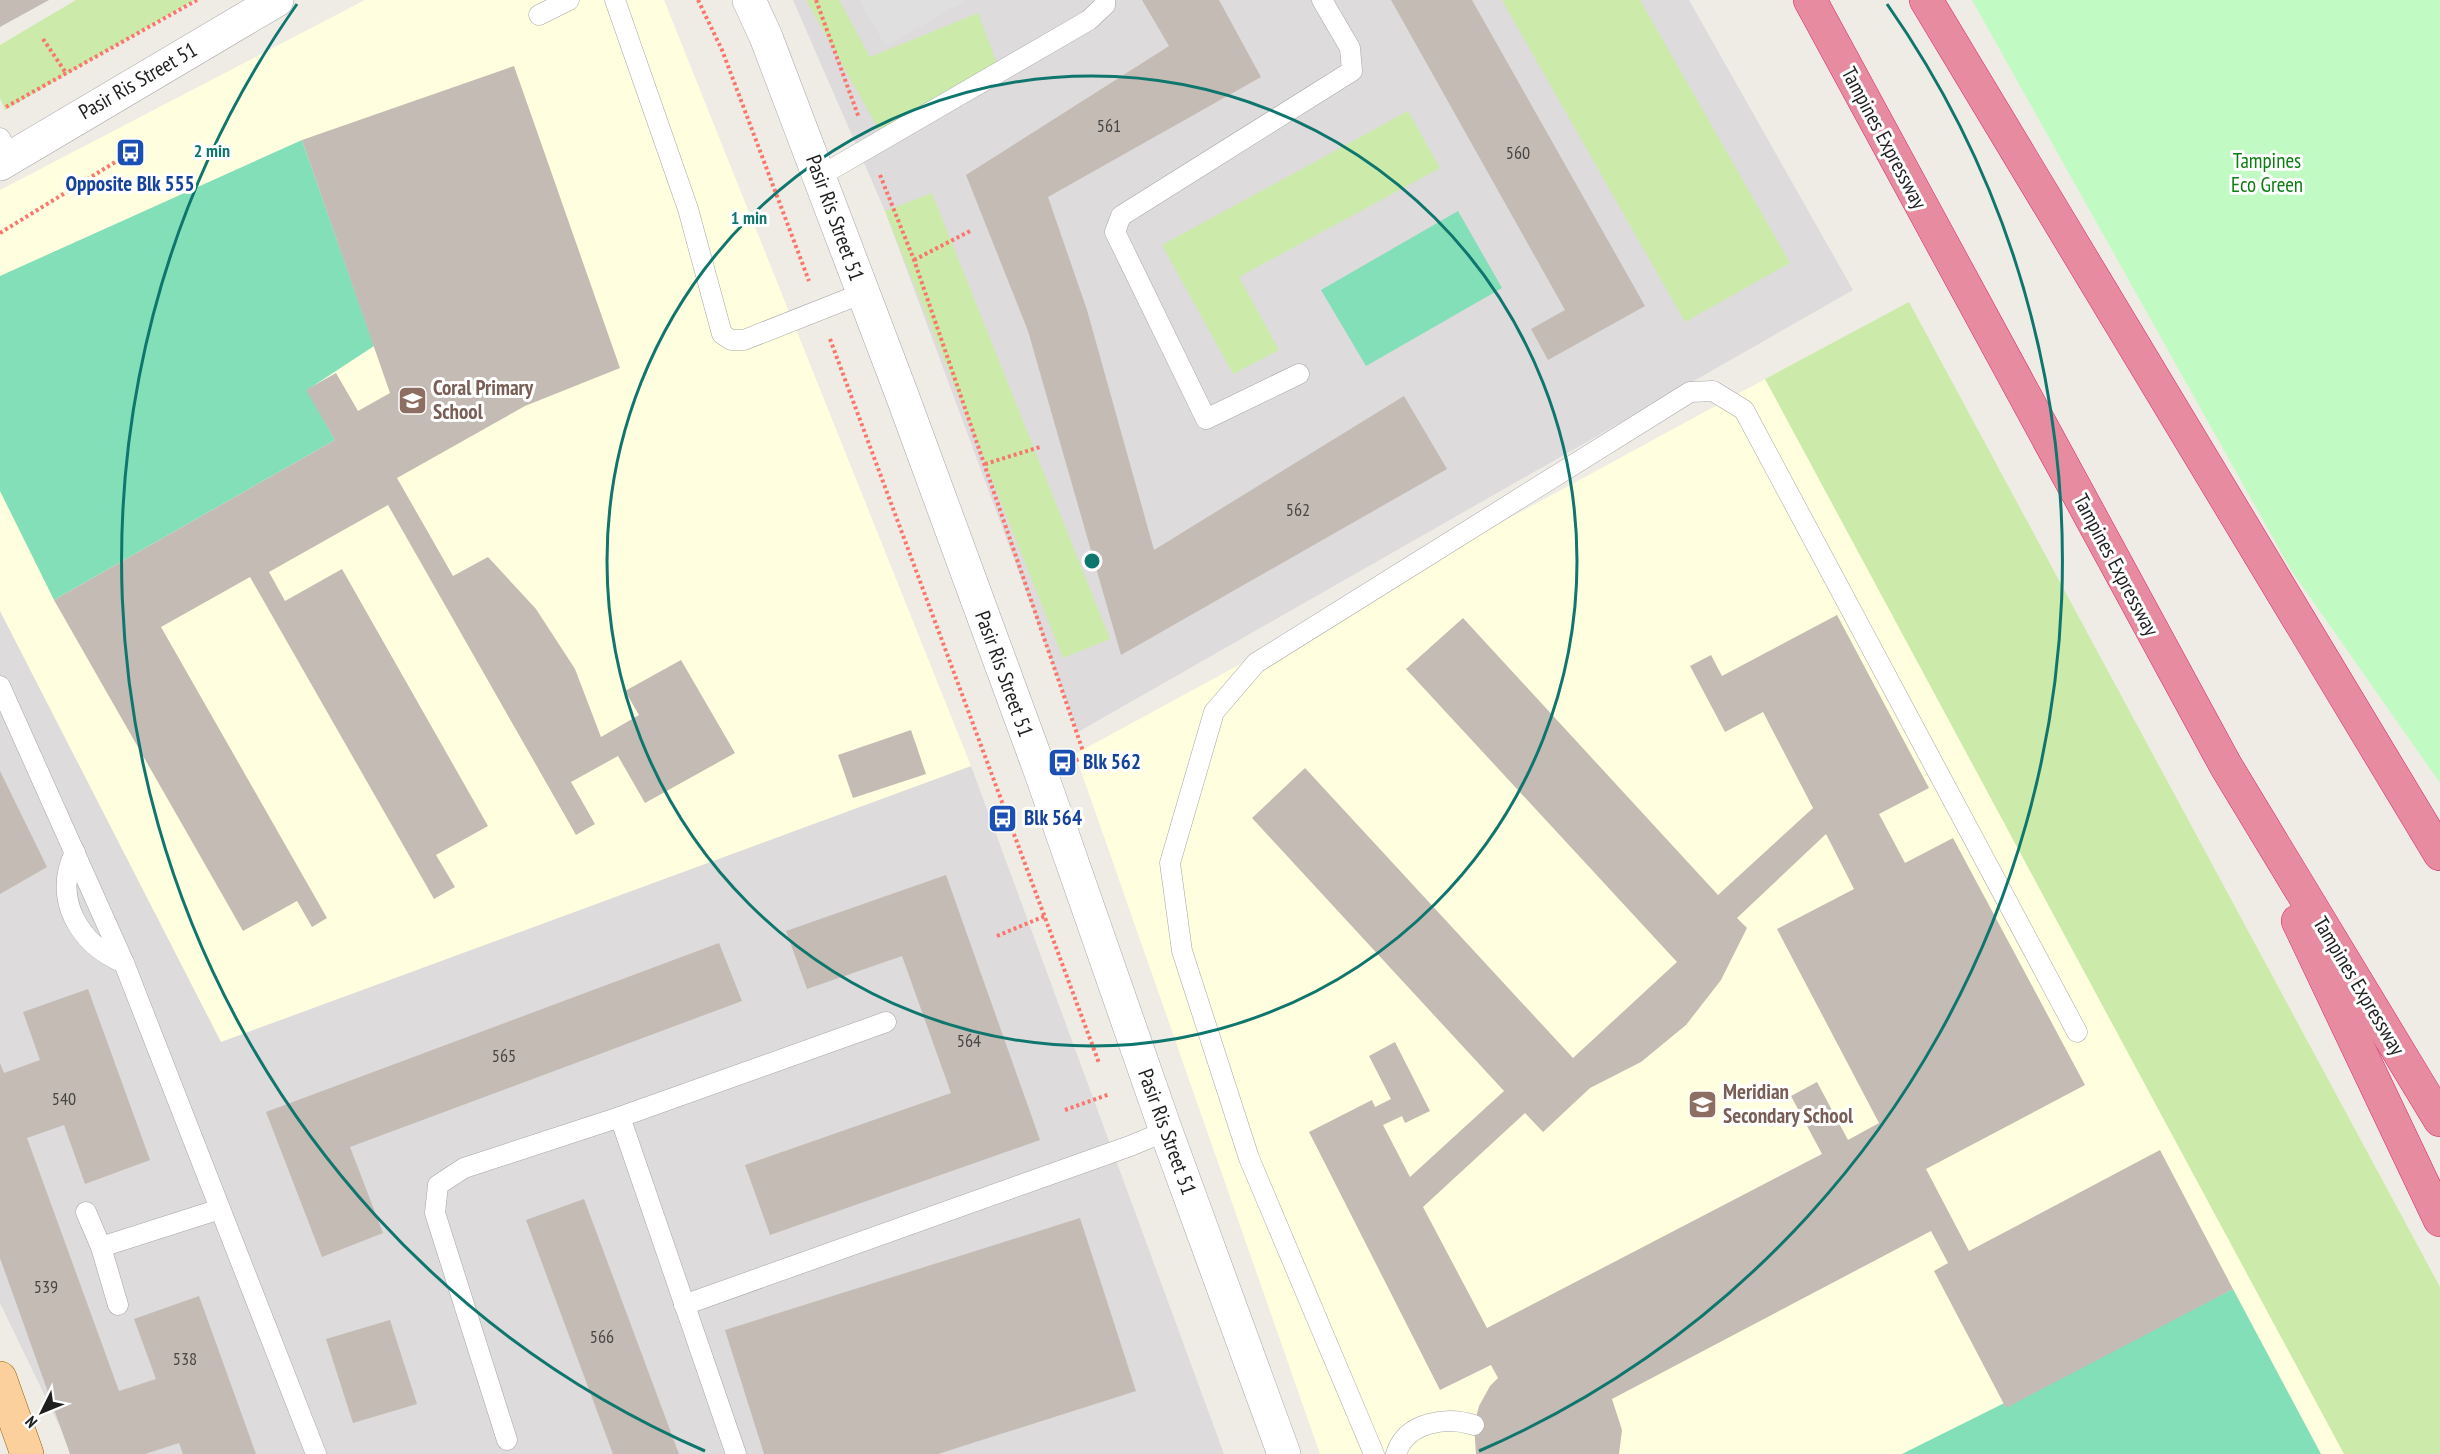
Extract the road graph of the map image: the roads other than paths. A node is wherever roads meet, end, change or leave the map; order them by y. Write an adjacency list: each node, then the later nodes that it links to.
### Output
1 (277, 0): 10 (street, Pasir Ris Street 51)
2 (569, 0): 9 (lane)
3 (615, 0): 12 (lane)
4 (749, 0): 11 (street, Pasir Ris Street 51)
5 (1105, 0): 11 (lane)
6 (1322, 0): 13 (lane)
7 (1810, 0): 15 (highway, Tampines Expressway)
8 (1926, 0): 17 (highway)
9 (539, 15)
10 (4, 153)
11 (820, 177): 12 (street, Pasir Ris Street 51)
12 (863, 293): 23 (street, Pasir Ris Street 51)
13 (1299, 374)
14 (0, 686): 16 (lane)
15 (2226, 766): 22 (highway, Tampines Expressway); 26 (highway)
16 (75, 852): 18 (lane); 18 (lane)
17 (2440, 854)
18 (124, 963): 24 (lane)
19 (886, 1022): 21 (lane)
20 (2077, 1032): 38 (lane)
21 (620, 1117): 29 (lane); 32 (lane)
22 (2440, 1120)
23 (1166, 1131): 29 (lane); 37 (street, Pasir Ris Street 51)
24 (220, 1209): 27 (lane); 35 (lane)
25 (86, 1212): 27 (lane)
26 (2440, 1220)
27 (101, 1247): 28 (lane)
28 (118, 1305)
29 (684, 1305): 36 (lane)
30 (0, 1378): 34 (main road)
31 (1474, 1425): 33 (lane)
32 (507, 1440)
33 (1397, 1451): 38 (lane)
34 (27, 1454)
35 (316, 1454)
36 (736, 1454)
37 (1284, 1454)
38 (1376, 1454)

